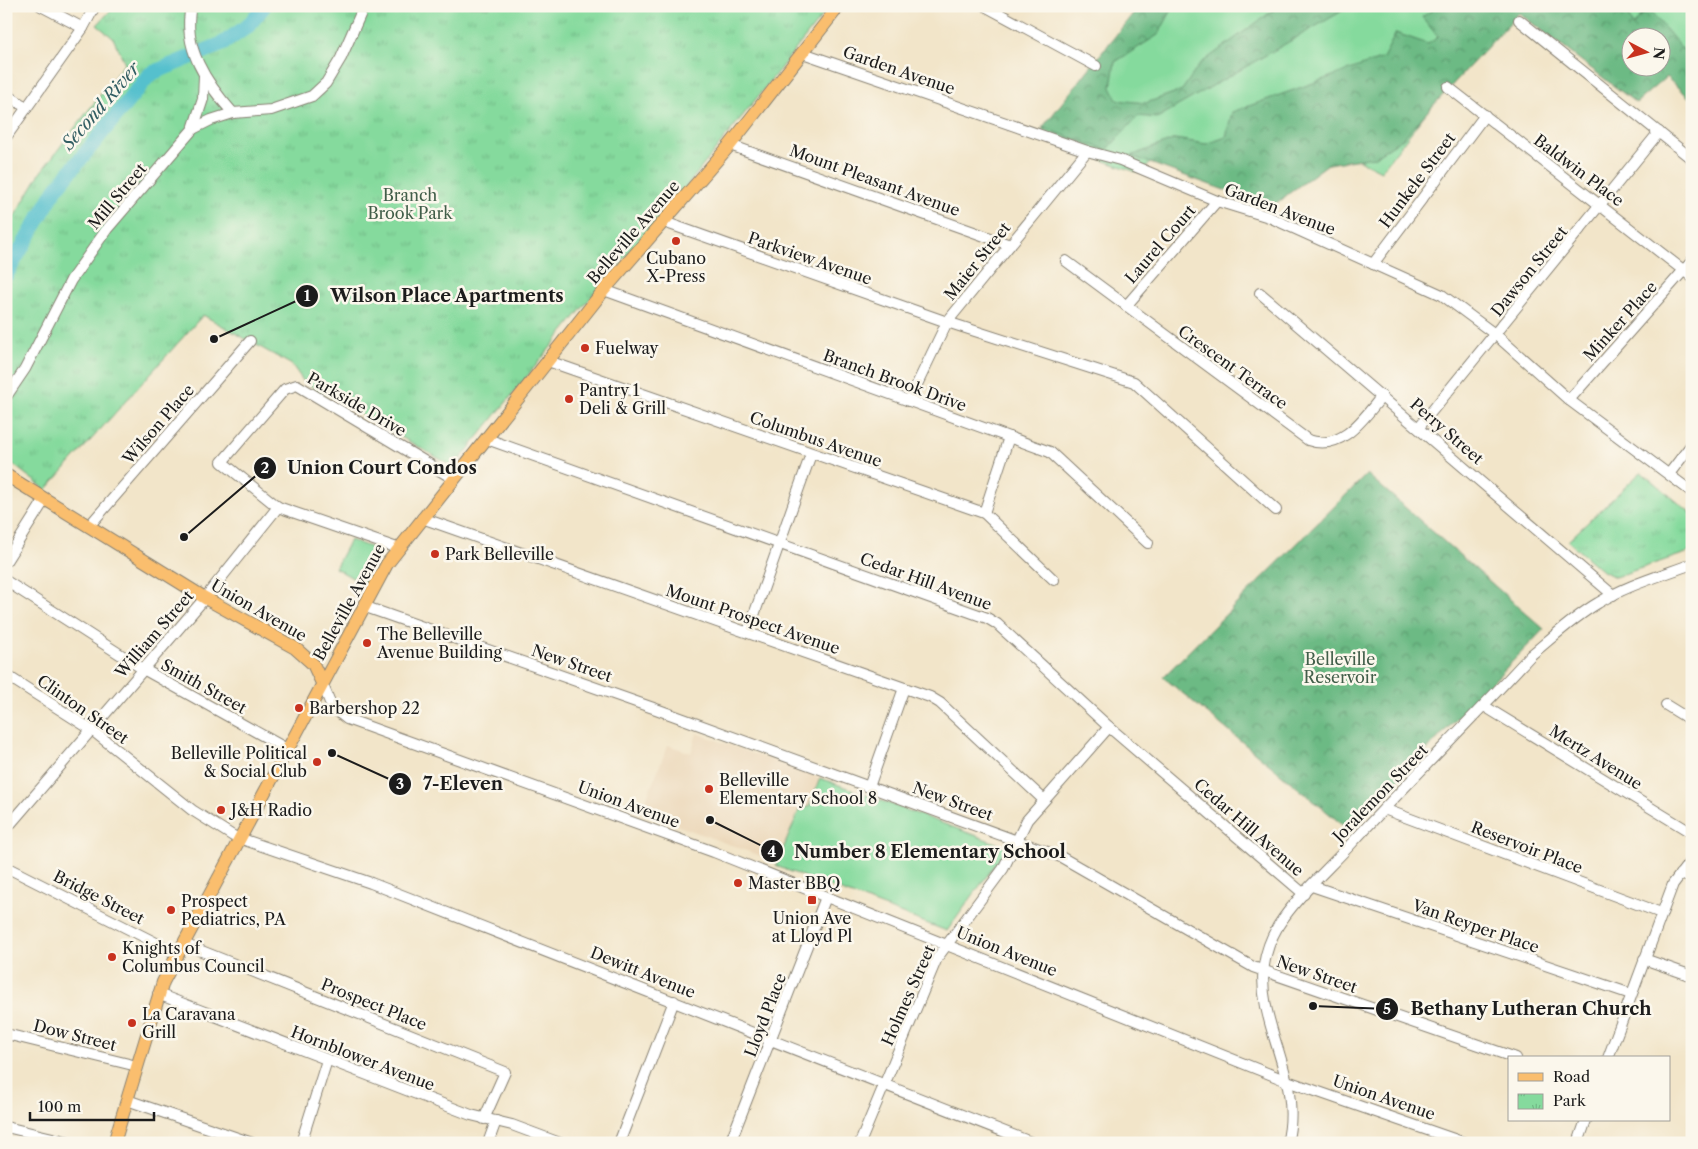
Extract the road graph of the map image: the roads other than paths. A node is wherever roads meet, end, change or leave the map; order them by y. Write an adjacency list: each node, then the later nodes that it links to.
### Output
1 (41, 6): 8 (street)
2 (95, 6): 8 (street)
3 (191, 6): 11 (street, Mill Street)
4 (364, 6): 15 (street)
5 (839, 6): 9 (main road, Belleville Avenue)
6 (985, 6): 10 (street)
7 (1519, 20): 18 (street)
8 (83, 28): 14 (street)
9 (804, 53): 20 (main road, Belleville Avenue); 21 (street, Garden Avenue)
10 (1096, 66)
11 (204, 75): 15 (street); 17 (street, Mill Street)
12 (1448, 87): 16 (street, Baldwin Place)
13 (6, 94): 14 (street)
14 (26, 108): 19 (street)
15 (233, 113): 17 (street)
16 (1485, 115): 24 (street, Baldwin Place); 29 (street, Hunkele Street)
17 (193, 129): 39 (street, Mill Street)
18 (1659, 132): 22 (street); 24 (street, Dawson Street)
19 (6, 137)
20 (730, 145): 25 (main road, Belleville Avenue); 26 (street, Mount Pleasant Avenue)
21 (1087, 151): 23 (street, Garden Avenue); 26 (street, Maier Street)
22 (1692, 159)
23 (1217, 201): 29 (street, Garden Avenue); 33 (street, Laurel Court)
24 (1601, 205): 30 (street, Baldwin Place); 35 (street, Dawson Street)
25 (664, 222): 31 (main road, Belleville Avenue); 34 (street, Parkview Avenue)
26 (1010, 244): 34 (street, Maier Street)
27 (1066, 261): 33 (street, Crescent Terrace)
28 (1692, 261): 30 (street, Minker Place)
29 (1373, 264): 35 (street, Garden Avenue)
30 (1688, 274): 40 (street, Minker Place)
31 (604, 290): 37 (main road, Belleville Avenue); 41 (street, Branch Brook Drive)
32 (1260, 293): 38 (street, Perry Street)
33 (1126, 306): 38 (street, Crescent Terrace)
34 (947, 322): 41 (street, Maier Street); 53 (street, Parkview Avenue)
35 (1496, 335): 40 (street, Garden Avenue); 42 (street, Dawson Street)
36 (250, 341): 56 (street, Wilson Place)
37 (548, 361): 44 (main road, Belleville Avenue); 46 (street, Columbus Avenue)
38 (1382, 396): 42 (street, Perry Street)
39 (6, 397)
40 (1569, 400): 47 (street, Garden Avenue)
41 (909, 401): 43 (street, Branch Brook Drive)
42 (1419, 427): 64 (street, Perry Street)
43 (1009, 437): 54 (street); 58 (street, Branch Brook Drive)
44 (487, 439): 49 (main road, Belleville Avenue); 57 (street, Cedar Hill Avenue)
45 (1692, 444): 47 (street)
46 (811, 454): 54 (street, Columbus Avenue); 57 (street)
47 (1669, 474): 50 (street, Garden Avenue)
48 (6, 475): 51 (main road, Union Avenue)
49 (454, 479): 52 (street, Parkside Drive); 55 (main road, Belleville Avenue)
50 (1692, 492)
51 (45, 499): 56 (main road, Union Avenue); 60 (street)
52 (278, 507): 59 (street); 65 (street, William Street)
53 (1276, 510)
54 (984, 513): 62 (street, Columbus Avenue)
55 (422, 518): 59 (main road, Belleville Avenue); 67 (street, Mount Prospect Avenue)
56 (89, 526): 65 (main road, Union Avenue)
57 (779, 543): 67 (street); 75 (street, Cedar Hill Avenue)
58 (1148, 543)
59 (398, 548): 66 (main road, Belleville Avenue)
60 (6, 561)
61 (1692, 564): 64 (street, Joralemon Street)
62 (1054, 580)
63 (6, 581): 68 (street, Smith Street)
64 (1613, 595): 73 (street, Joralemon Street)
65 (205, 598): 68 (street, William Street); 70 (main road, Union Avenue)
66 (364, 606): 70 (main road, Belleville Avenue); 78 (street, New Street)
67 (748, 632): 71 (street, Mount Prospect Avenue)
68 (143, 669): 76 (street, William Street); 77 (street, Smith Street)
69 (6, 675): 76 (street, Clinton Street)
70 (322, 683): 77 (main road, Belleville Avenue); 91 (street, Union Avenue)
71 (904, 688): 78 (street); 79 (street, Mount Prospect Avenue)
72 (1666, 705): 74 (street)
73 (1484, 706): 80 (street, Joralemon Street); 82 (street, Mertz Avenue)
74 (1692, 721)
75 (1109, 728): 79 (street, Holmes Street); 90 (street, Cedar Hill Avenue)
76 (92, 730): 81 (street, William Street); 83 (street, Clinton Street)
77 (287, 749): 83 (main road, Belleville Avenue)
78 (869, 787): 84 (street, New Street)
79 (1044, 800): 84 (street, Holmes Street)
80 (1384, 809): 89 (street, Joralemon Street); 92 (street, Reservoir Place)
81 (7, 827)
82 (1692, 834)
83 (239, 838): 94 (main road, Belleville Avenue); 100 (street, Dewitt Avenue)
84 (1016, 840): 93 (street, Holmes Street); 96 (street, New Street)
85 (1692, 858): 87 (street)
86 (6, 867): 94 (street, Bridge Street)
87 (1680, 874): 88 (street); 92 (street)
88 (1692, 878)
89 (1312, 886): 90 (street, Joralemon Street); 99 (street, Van Reyper Place)
90 (1304, 894): 96 (street, Joralemon Street)
91 (826, 897): 93 (street, Union Avenue); 102 (street, Lloyd Place)
92 (1660, 913): 95 (street)
93 (946, 945): 107 (street, Union Avenue); 108 (street, Holmes Street)
94 (181, 949): 98 (main road, Belleville Avenue); 110 (street, Prospect Place)
95 (1644, 959): 97 (street); 99 (street)
96 (1263, 971): 103 (street, New Street); 107 (street, Joralemon Street)
97 (1692, 976)
98 (158, 994): 105 (street, Hornblower Avenue); 106 (main road, Belleville Avenue)
99 (1631, 994): 104 (street)
100 (674, 1001): 102 (street, Dewitt Avenue); 120 (street)
101 (6, 1034): 106 (street, Dow Street)
102 (772, 1040): 108 (street, Dewitt Avenue); 121 (street, Lloyd Place)
103 (1510, 1056)
104 (1609, 1056)
105 (327, 1060): 110 (street, Hornblower Avenue); 117 (street)
106 (137, 1066): 109 (main road, Belleville Avenue)
107 (1287, 1081): 124 (street, Joralemon Street); 125 (street, Union Avenue)
108 (884, 1085): 122 (street, Holmes Street); 123 (street, Dewitt Avenue)
109 (127, 1100): 115 (main road, Belleville Avenue); 116 (street)
110 (484, 1119): 111 (street, Hornblower Avenue)
111 (496, 1121): 118 (street); 119 (street, Hornblower Avenue)
112 (1585, 1122): 126 (street)
113 (6, 1127): 114 (street)
114 (74, 1143)
115 (114, 1143)
116 (252, 1143)
117 (301, 1143)
118 (488, 1143)
119 (560, 1143)
120 (619, 1143)
121 (730, 1143)
122 (860, 1143)
123 (1032, 1143)
124 (1287, 1143)
125 (1465, 1143)
126 (1578, 1143)

